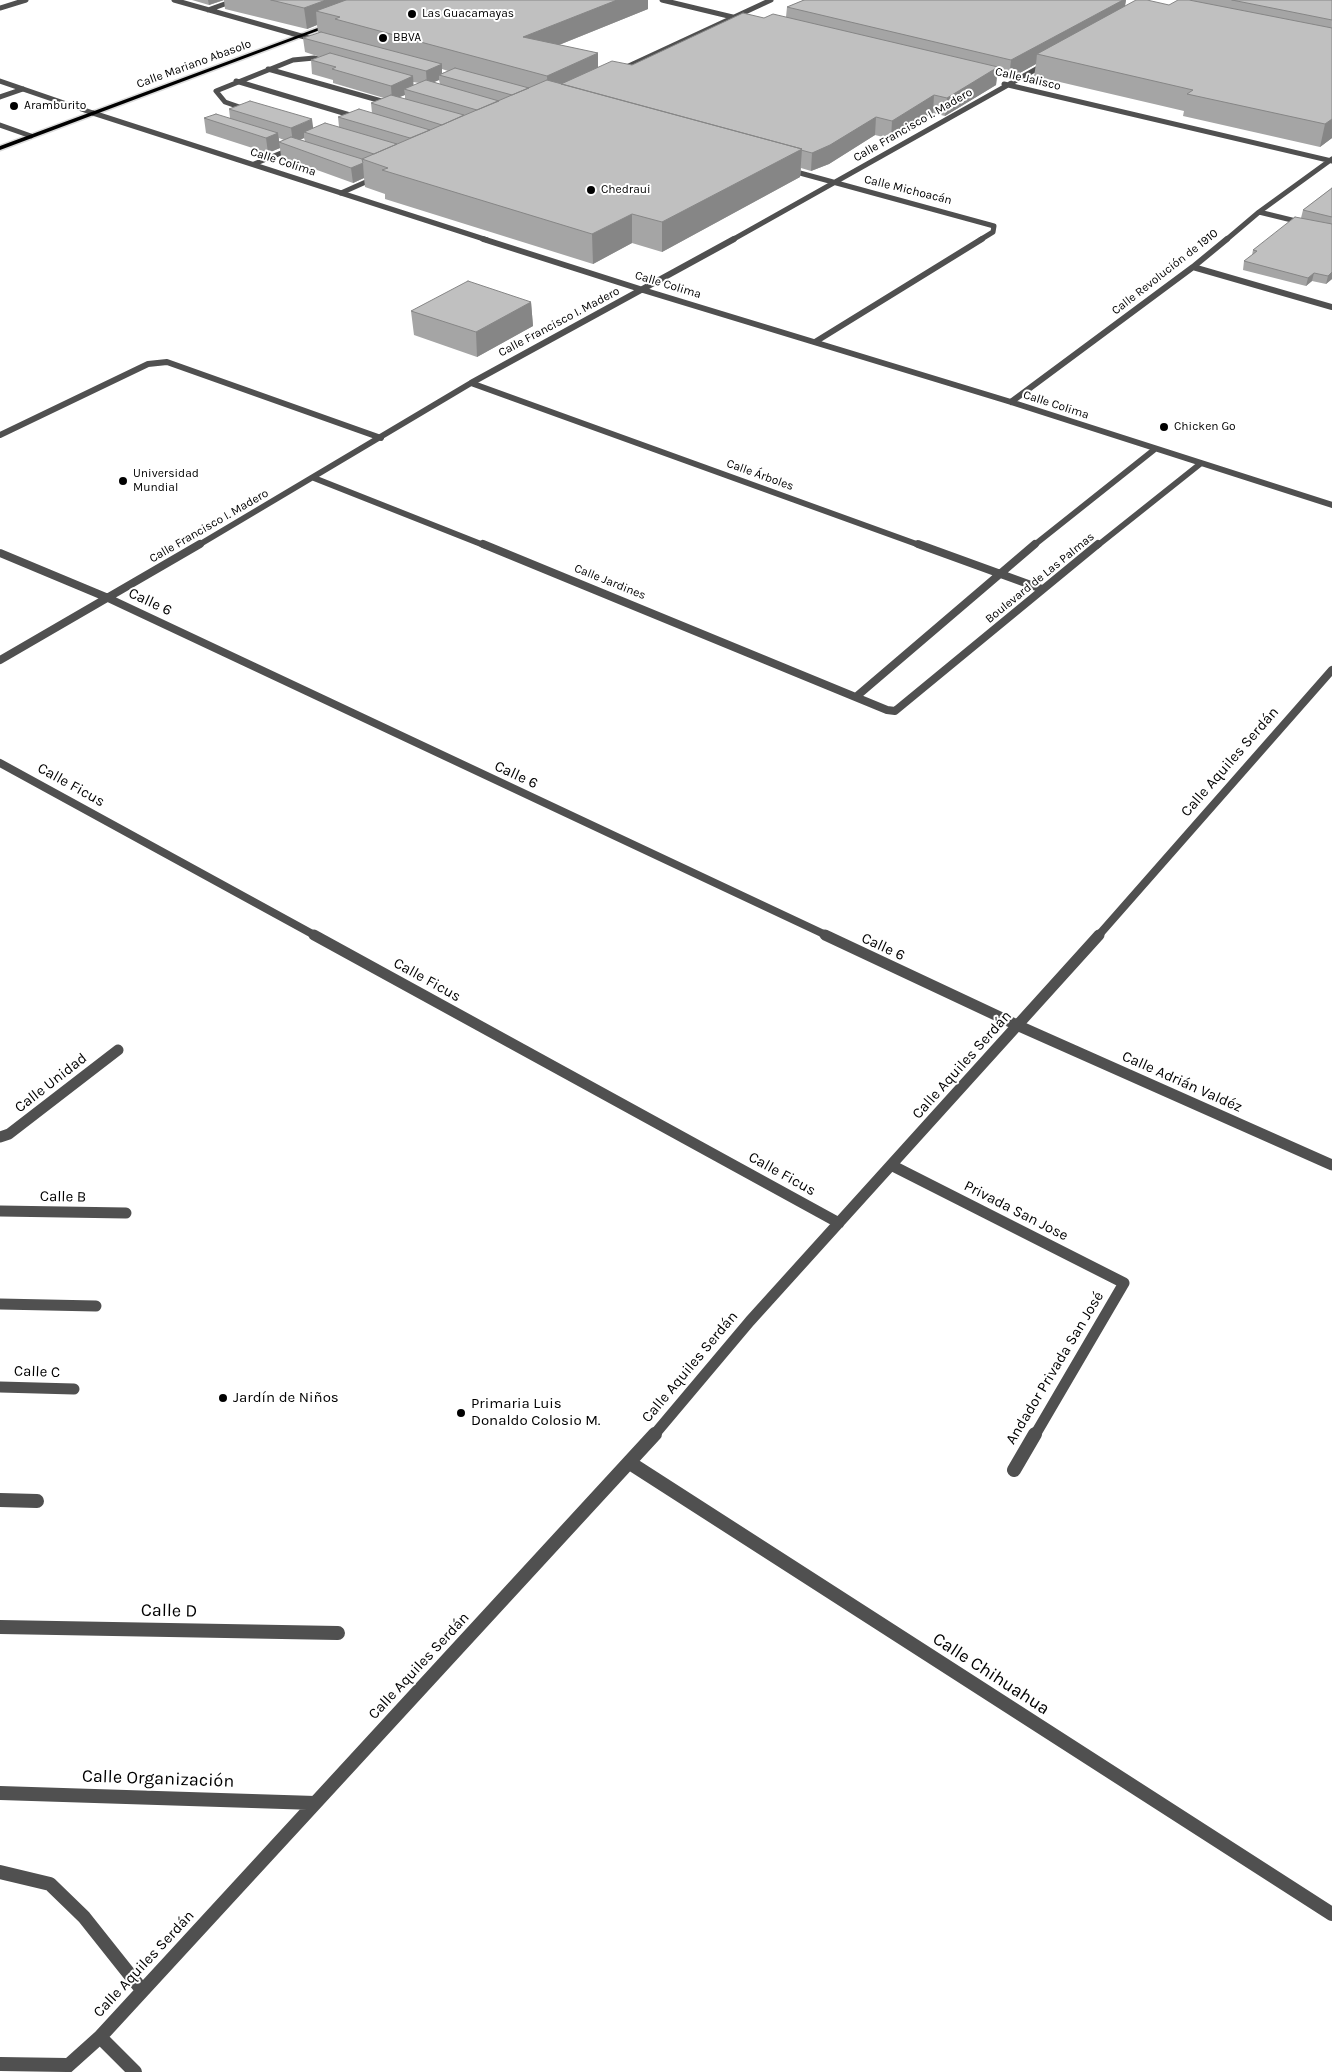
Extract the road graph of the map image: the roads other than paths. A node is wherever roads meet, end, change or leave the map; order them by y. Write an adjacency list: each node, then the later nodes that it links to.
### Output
1 (26, 0): 6 (street)
2 (174, 0): 7 (street)
3 (236, 0): 7 (street)
4 (662, 0): 8 (street)
5 (772, 0): 8 (street)
6 (0, 8)
7 (208, 10): 11 (street)
8 (733, 17): 10 (street); 16 (street)
9 (344, 19): 11 (main road, Calle Mariano Abasolo)
10 (752, 22)
11 (301, 36): 12 (street); 27 (main road, Calle Mariano Abasolo)
12 (330, 43)
13 (1051, 61): 20 (street, Calle Francisco I. Madero)
14 (330, 62): 15 (street)
15 (268, 69): 18 (street); 23 (street)
16 (610, 74)
17 (0, 81): 21 (street, Calle Colima)
18 (236, 82): 26 (street); 28 (street)
19 (997, 82): 20 (street, Calle Jalisco)
20 (1007, 85): 37 (street, Calle Jalisco); 41 (street, Calle Francisco I. Madero)
21 (23, 89): 22 (street); 27 (street, Calle Colima)
22 (0, 97)
23 (394, 104): 24 (street); 25 (street)
24 (403, 104)
25 (386, 108)
26 (254, 112)
27 (93, 113): 32 (main road, Calle Mariano Abasolo); 38 (street, Calle Colima)
28 (362, 118): 29 (street); 30 (street)
29 (370, 118)
30 (353, 122)
31 (0, 125): 32 (street)
32 (31, 136): 34 (main road, Calle Mariano Abasolo)
33 (284, 146): 35 (street)
34 (0, 148)
35 (292, 148): 36 (street); 38 (street)
36 (301, 148)
37 (1331, 160): 43 (street, Calle Revolución de 1910)
38 (254, 164): 42 (street, Calle Colima)
39 (778, 167): 41 (street, Calle Michoacán)
40 (372, 173): 42 (street)
41 (835, 183): 46 (street, Calle Francisco I. Madero); 48 (street, Calle Michoacán)
42 (341, 193): 46 (street, Calle Colima)
43 (1259, 212): 44 (street); 45 (street, Calle Revolución de 1910)
44 (1314, 226)
45 (1193, 267): 47 (street); 50 (street, Calle Revolución de 1910)
46 (644, 290): 48 (street, Calle Colima); 49 (street, Calle Francisco I. Madero)
47 (1332, 307)
48 (815, 342): 50 (street, Calle Colima)
49 (471, 383): 52 (street, Calle Francisco I. Madero); 58 (street, Calle Árboles)
50 (1011, 402): 53 (street, Calle Colima)
51 (0, 436): 52 (street)
52 (380, 438): 55 (street, Calle Francisco I. Madero)
53 (1155, 449): 54 (street, Calle Colima); 58 (street, Boulevard de Las Palmas)
54 (1200, 464): 56 (street, Calle Colima); 59 (street, Boulevard de Las Palmas)
55 (314, 478): 60 (street, Calle Francisco I. Madero); 63 (street, Calle Jardines)
56 (1332, 505)
57 (0, 553): 60 (street, Calle 6)
58 (999, 573): 59 (street, Calle Árboles); 63 (street, Boulevard de Las Palmas)
59 (1042, 589): 64 (street, Boulevard de Las Palmas)
60 (108, 598): 61 (street, Calle Francisco I. Madero); 66 (street, Calle 6)
61 (0, 660)
62 (1332, 670): 66 (street, Calle Aquiles Serdán)
63 (857, 696): 64 (street, Calle Jardines)
64 (895, 711)
65 (0, 763): 73 (street, Calle Ficus)
66 (1019, 1026): 69 (street, Calle Adrián Valdéz); 70 (street, Calle Aquiles Serdán)
67 (118, 1050): 68 (street, Calle Unidad)
68 (0, 1136)
69 (1332, 1165)
70 (893, 1166): 73 (street, Calle Aquiles Serdán); 74 (street, Privada San Jose)
71 (0, 1211): 72 (street, Calle B)
72 (126, 1213)
73 (839, 1222): 79 (street, Calle Aquiles Serdán)
74 (1124, 1283): 80 (street, Andador Privada San José)
75 (0, 1304): 76 (street)
76 (96, 1306)
77 (0, 1387): 78 (street, Calle C)
78 (74, 1389)
79 (630, 1463): 86 (street, Calle Aquiles Serdán); 88 (street, Calle Chihuahua)
80 (1014, 1470)
81 (0, 1500): 82 (street)
82 (37, 1501)
83 (0, 1627): 84 (street, Calle D)
84 (338, 1633)
85 (0, 1793): 86 (street, Calle Organización)
86 (315, 1803): 89 (street, Calle Aquiles Serdán)
87 (0, 1872): 89 (street)
88 (1332, 1914)
89 (142, 1990): 90 (street, Calle Aquiles Serdán)
90 (100, 2036): 92 (street, Calle Aquiles Serdán); 93 (street)
91 (0, 2064): 92 (street)
92 (64, 2069)
93 (135, 2072)

